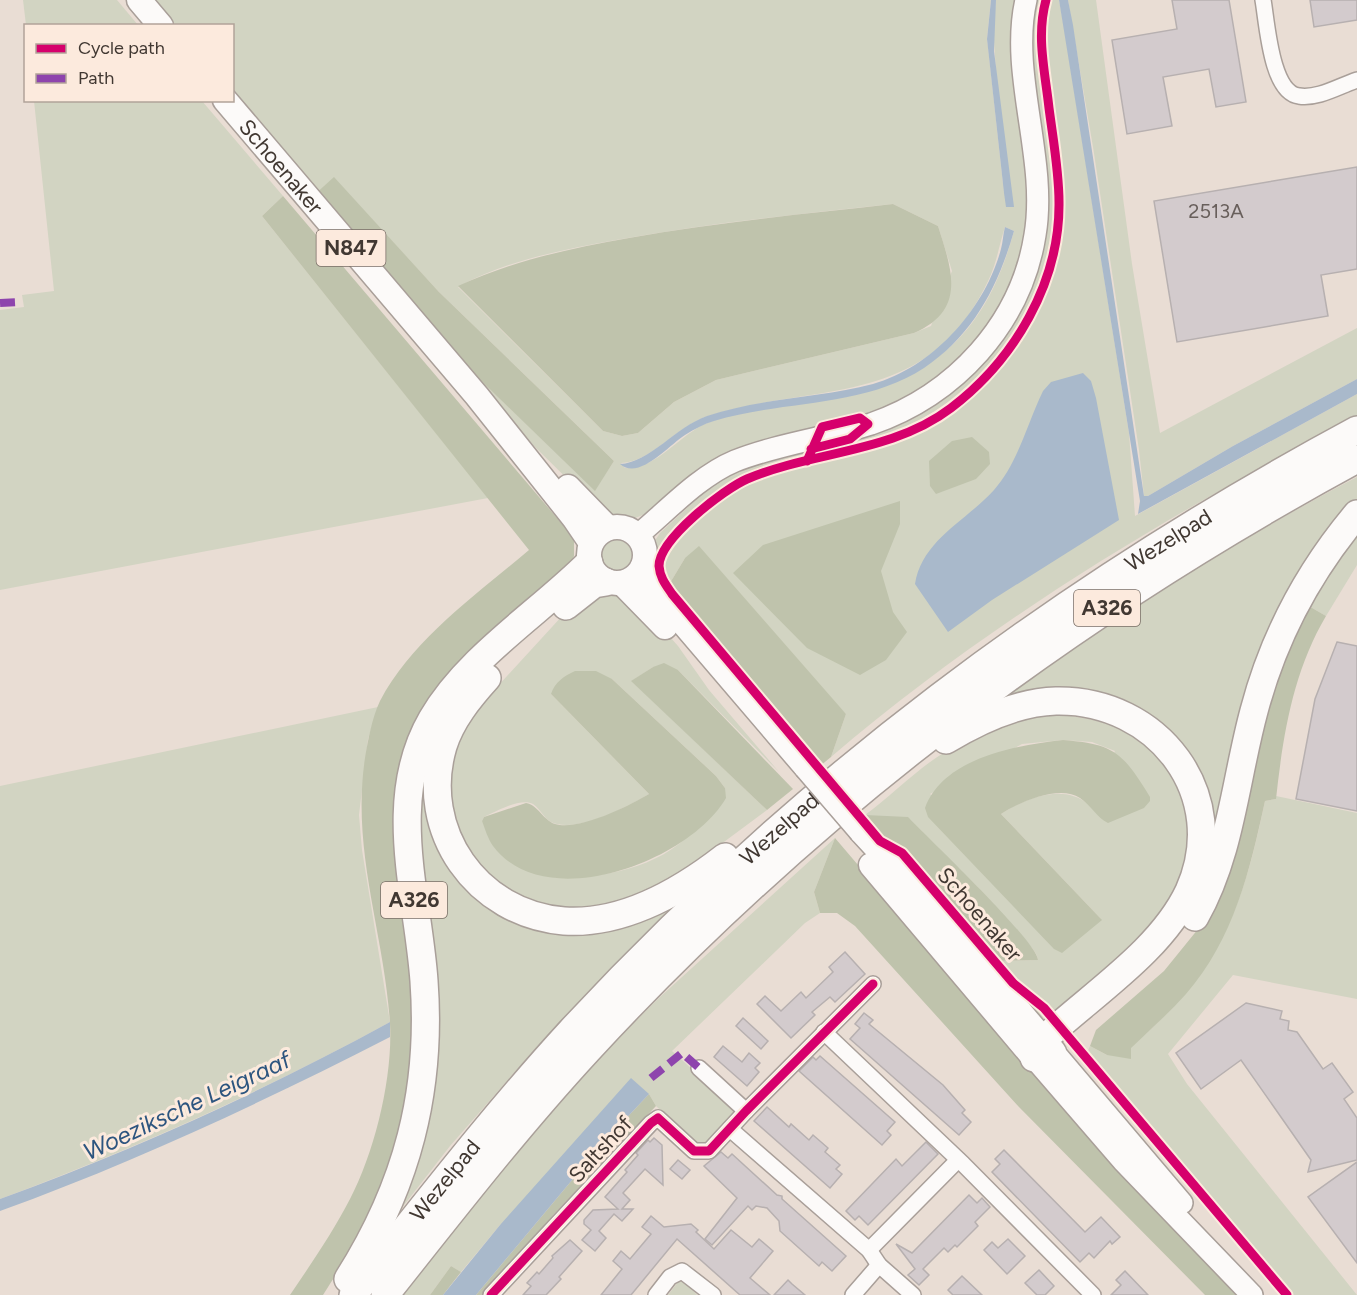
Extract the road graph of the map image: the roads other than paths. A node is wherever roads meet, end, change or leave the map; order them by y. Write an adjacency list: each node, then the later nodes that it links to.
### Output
1 (139, 0): 4 (main road)
2 (1026, 0): 10 (main road)
3 (1263, 0): 5 (street)
4 (159, 24)
5 (1357, 80)
6 (227, 102): 11 (main road, Schoenaker / N847)
7 (1357, 430): 15 (highway, Wezelpad / A326)
8 (1357, 459): 14 (highway, Wezelpad / A326)
9 (1357, 514): 18 (highway)
10 (638, 536): 11 (main road); 12 (main road, N847)
11 (603, 560): 12 (main road); 13 (main road, Schoenaker / N847); 15 (highway, A326); 25 (highway, A326)
12 (643, 566): 13 (main road, Schoenaker / N847)
13 (801, 772): 18 (main road, Schoenaker / N847, bridge)
14 (872, 781): 18 (highway, A326); 27 (highway, Wezelpad / A326)
15 (782, 825): 26 (highway, Wezelpad / A326)
16 (873, 984): 17 (street, Saltshof)
17 (824, 1032): 20 (street, Saltshof); 22 (street)
18 (1044, 1050): 34 (main road, Schoenaker / N847); 35 (main road, Schoenaker / N847)
19 (699, 1068): 20 (street)
20 (746, 1111): 21 (street, Saltshof)
21 (730, 1128): 23 (street); 28 (street, Saltshof)
22 (958, 1160): 23 (street); 33 (street)
23 (869, 1250): 24 (street)
24 (879, 1265): 31 (street); 32 (street)
25 (341, 1295)
26 (353, 1295)
27 (385, 1295)
28 (491, 1295)
29 (656, 1295): 30 (street)
30 (713, 1295)
31 (853, 1295)
32 (913, 1295)
33 (1093, 1295)
34 (1252, 1295)
35 (1257, 1295)

